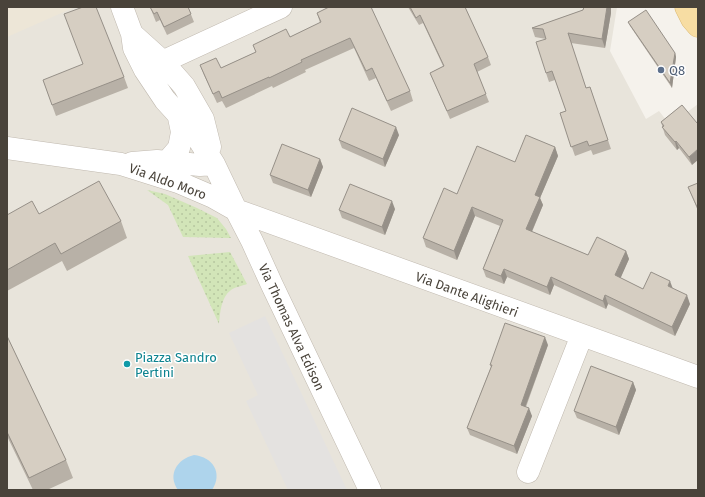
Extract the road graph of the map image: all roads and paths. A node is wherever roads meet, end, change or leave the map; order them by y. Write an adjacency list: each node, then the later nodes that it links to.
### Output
1 (122, 7): 5 (street, Via Thomas Alva Edison)
2 (281, 7): 5 (street)
3 (686, 7): 4 (main road)
4 (698, 26)
5 (154, 66): 6 (street, Via Thomas Alva Edison); 10 (street, Via Thomas Alva Edison)
6 (178, 113): 8 (street); 10 (street, Via Thomas Alva Edison)
7 (7, 148): 9 (street, Via Aldo Moro)
8 (167, 162): 9 (street, Via Aldo Moro); 10 (street, Via Aldo Moro)
9 (121, 164): 11 (street, Via Aldo Moro)
10 (214, 164): 11 (street, Via Thomas Alva Edison)
11 (236, 210): 12 (street, Via Dante Alighieri); 15 (street, Via Thomas Alva Edison)
12 (582, 335): 13 (street, Via Dante Alighieri); 14 (street)
13 (698, 377)
14 (528, 472)
15 (370, 490)

